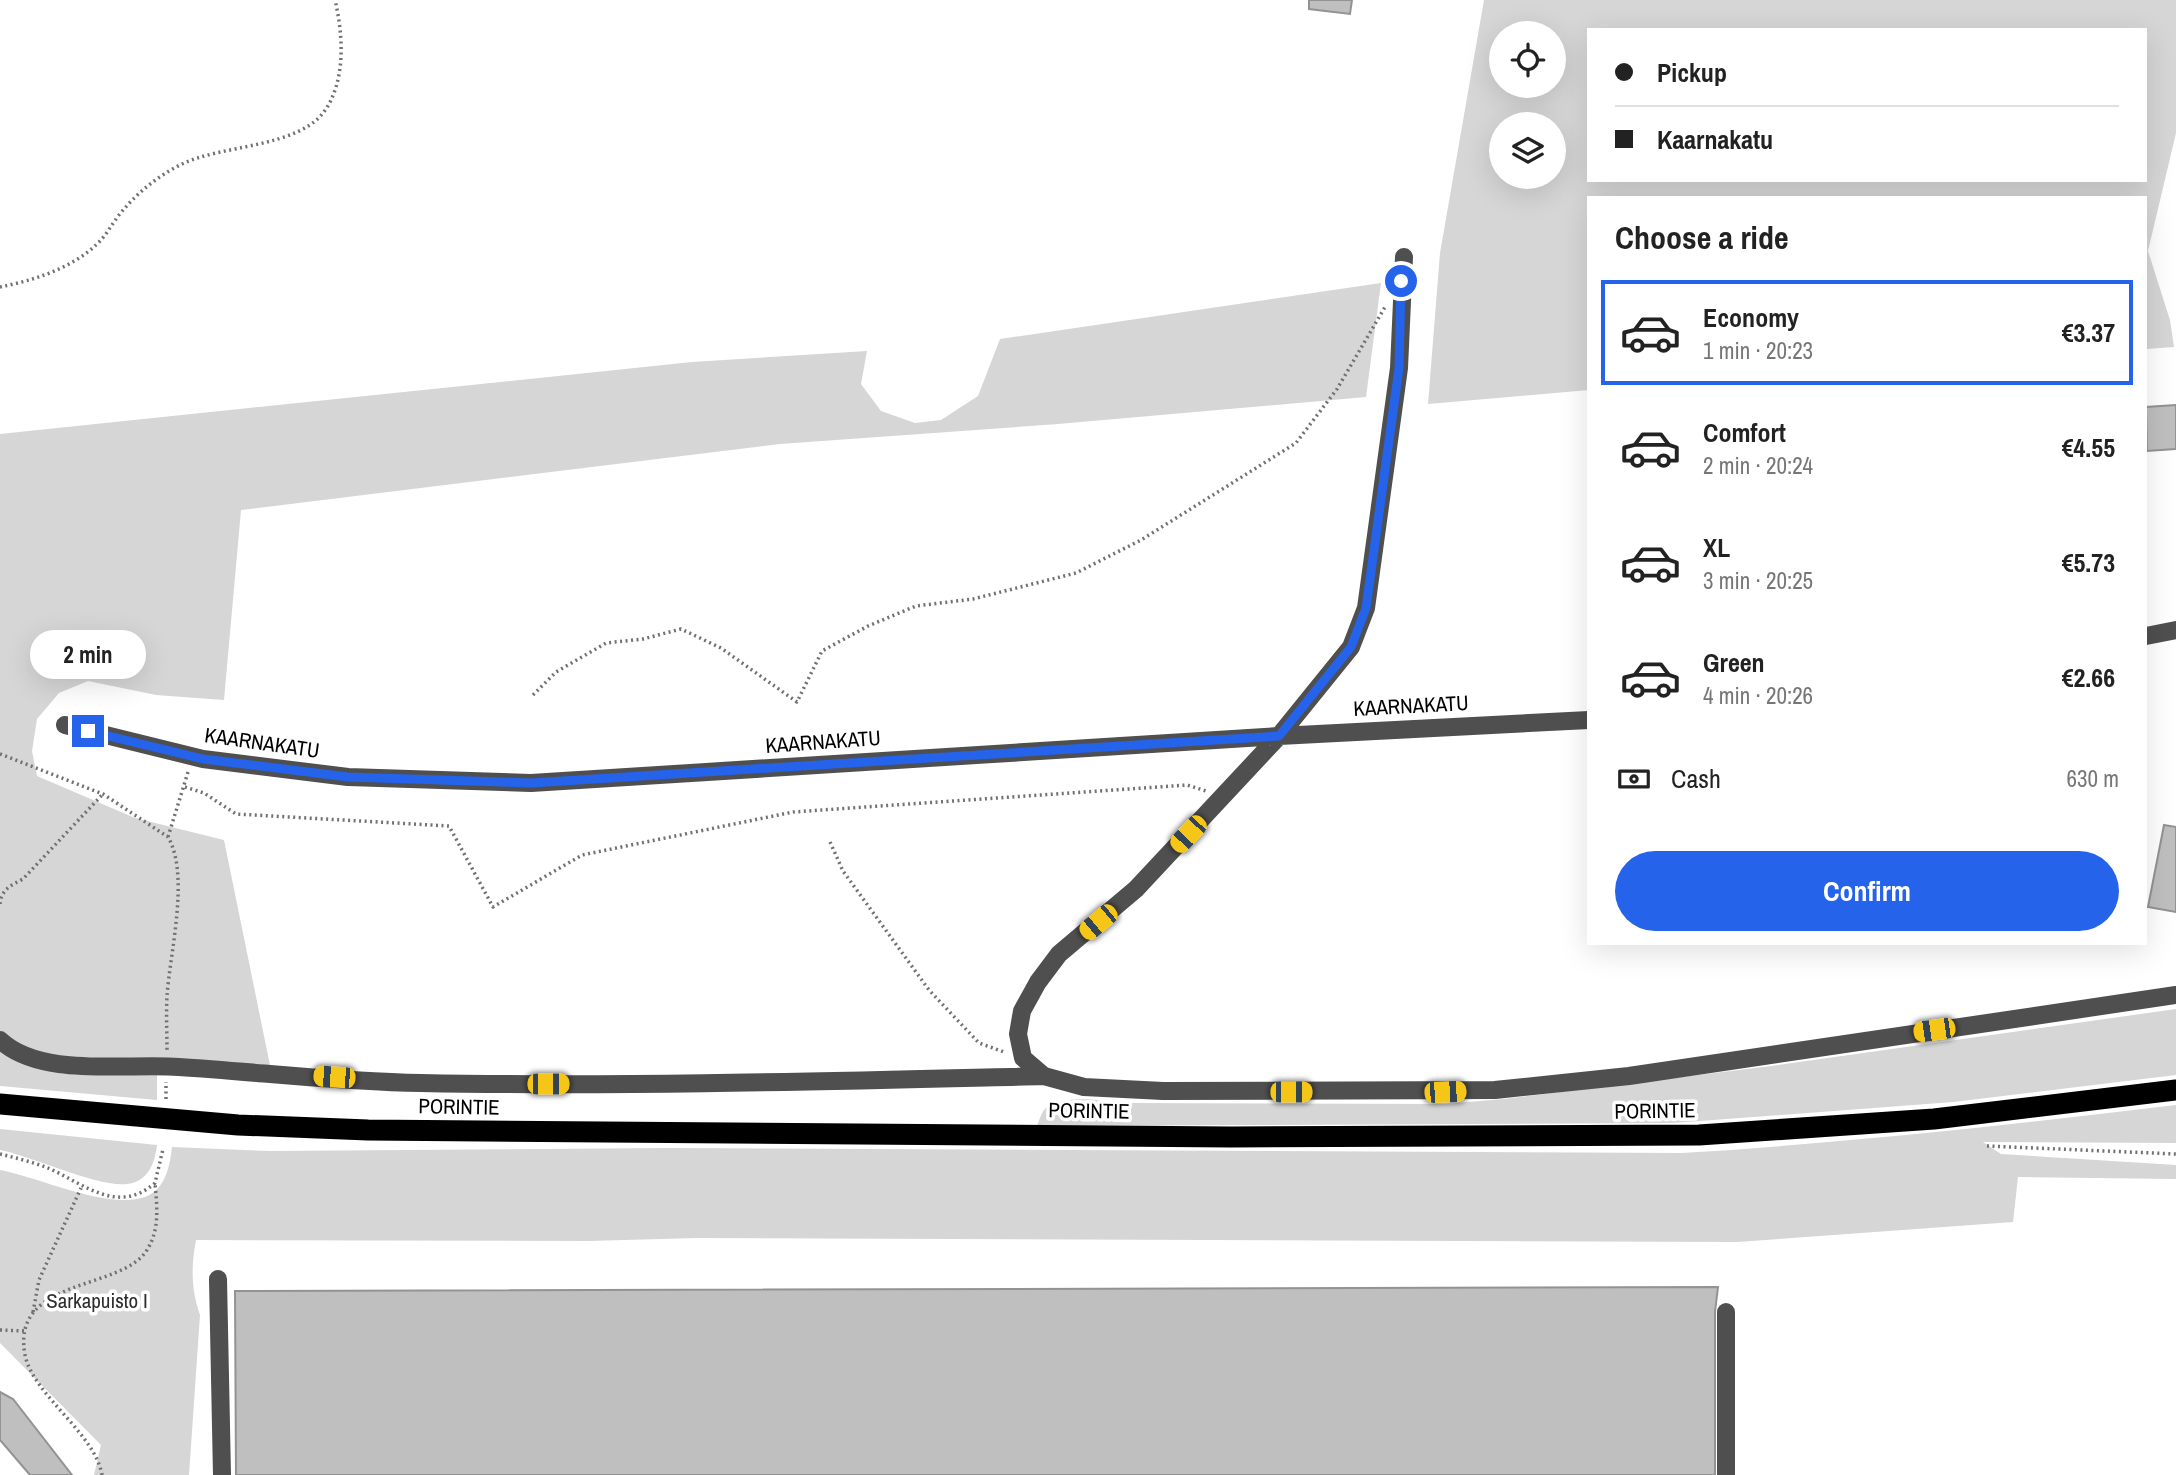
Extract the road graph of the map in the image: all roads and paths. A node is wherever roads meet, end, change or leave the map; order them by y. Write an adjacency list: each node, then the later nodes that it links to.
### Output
1 (335, 0): 4 (path)
2 (1404, 257): 3 (street)
3 (1401, 281): 7 (path); 10 (street)
4 (0, 287)
5 (2176, 630): 6 (street)
6 (2147, 636)
7 (533, 695)
8 (1587, 720): 10 (street, KAARNAKATU)
9 (65, 725): 12 (street, KAARNAKATU)
10 (1279, 736): 12 (street, KAARNAKATU); 15 (street)
11 (0, 754): 14 (path)
12 (191, 756): 13 (path)
13 (185, 787): 15 (path); 16 (path)
14 (103, 794): 16 (path); 18 (path)
15 (1223, 796): 21 (street)
16 (168, 837): 22 (path)
17 (830, 842): 21 (path)
18 (0, 904)
19 (2176, 995): 23 (street)
20 (0, 1041): 22 (street)
21 (1023, 1058): 23 (street)
22 (167, 1066): 23 (street)
23 (1044, 1076)
24 (2176, 1090): 25 (highway, PORINTIE)
25 (0, 1104)
26 (1987, 1146): 29 (path)
27 (163, 1149): 30 (path)
28 (0, 1154): 31 (path)
29 (2176, 1154)
30 (155, 1183): 31 (path); 34 (path)
31 (81, 1188): 34 (path)
32 (218, 1279): 38 (street)
33 (1726, 1312): 39 (street)
34 (33, 1314): 36 (path)
35 (0, 1330): 36 (path)
36 (27, 1331): 37 (path)
37 (102, 1475)
38 (222, 1475)
39 (1726, 1475)

